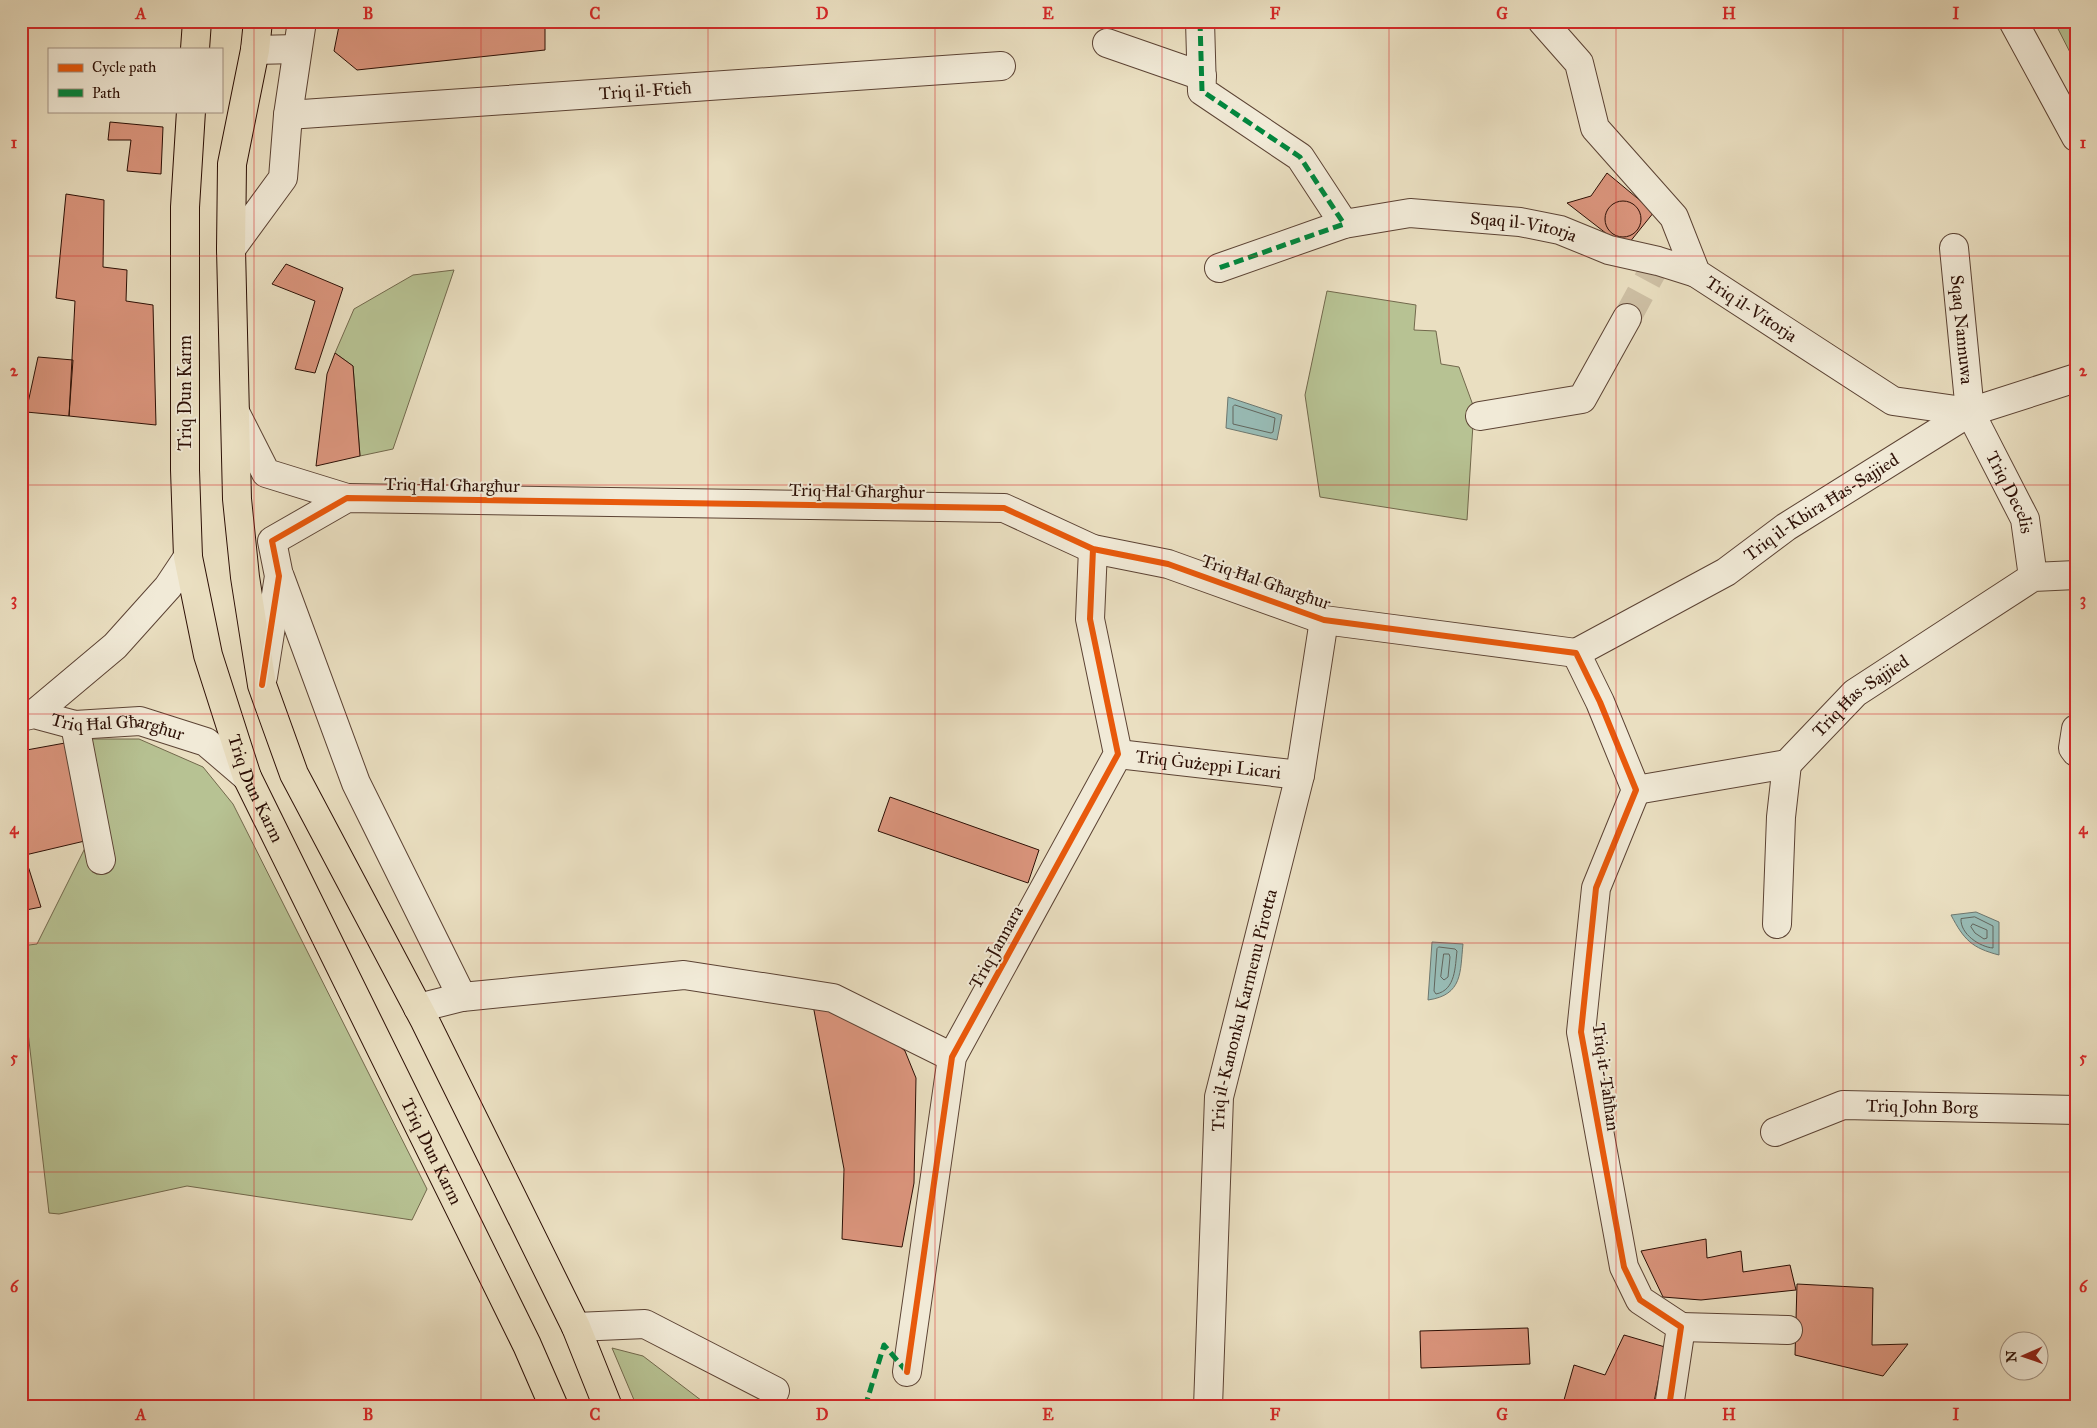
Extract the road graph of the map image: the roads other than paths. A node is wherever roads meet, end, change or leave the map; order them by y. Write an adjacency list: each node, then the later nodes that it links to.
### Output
1 (197, 21): 8 (highway)
2 (258, 21): 10 (highway)
3 (302, 21): 9 (street)
4 (1200, 21): 12 (street)
5 (1542, 21): 20 (street, Triq il-Vitorja)
6 (2014, 21): 15 (street)
7 (1107, 43): 12 (street)
8 (195, 48)
9 (297, 49): 10 (street); 14 (street)
10 (255, 50): 18 (highway)
11 (1001, 66): 14 (street, Triq il-Ftieħ)
12 (1202, 76): 16 (street)
13 (191, 112): 28 (highway, Triq Dun Karm)
14 (288, 115): 18 (street)
15 (2076, 137)
16 (1344, 224): 19 (street, Sqaq il-Vitorja); 20 (street, Sqaq il-Vitorja)
17 (1954, 248): 24 (street, Sqaq Nannuwa)
18 (231, 249): 23 (highway)
19 (1219, 268)
20 (1696, 273): 24 (street, Triq il-Vitorja)
21 (1627, 318): 25 (street)
22 (2076, 378): 24 (street, Triq il-Kbira Ħas-Sajjied)
23 (235, 412): 26 (street); 34 (highway)
24 (1970, 412): 31 (street, Triq Decelis); 33 (street, Triq il-Kbira Ħas-Sajjied)
25 (1480, 416)
26 (347, 498): 27 (street, Triq Ħal Għargħur); 30 (street)
27 (1093, 549): 32 (street, Triq Ħal Għargħur); 39 (street)
28 (188, 556): 35 (street, Triq Ħal Għargħur); 42 (highway, Triq Dun Karm)
29 (2076, 575): 31 (street)
30 (279, 576): 34 (street); 46 (street)
31 (2033, 577): 40 (street, Triq Ħas-Sajjied)
32 (1324, 620): 33 (street, Triq Ħal Għargħur); 41 (street, Triq il-Kanonku Karmenu Pirotta)
33 (1576, 653): 43 (street)
34 (262, 684): 47 (highway)
35 (28, 715): 36 (street, Triq Ħal Għargħur)
36 (75, 726): 42 (street, Triq Ħal Għargħur); 44 (street)
37 (2076, 729): 38 (street)
38 (2076, 752)
39 (1118, 754): 41 (street, Triq Ġużeppi Licari); 48 (street, Triq Jannara)
40 (1787, 764): 43 (street); 45 (street)
41 (1300, 775): 58 (street, Triq il-Kanonku Karmenu Pirotta)
42 (247, 777): 56 (highway, Triq Dun Karm)
43 (1636, 790): 52 (street, Triq it-Taħħan)
44 (100, 860)
45 (1777, 924)
46 (462, 997): 47 (street); 48 (street)
47 (418, 1008): 51 (highway)
48 (952, 1057): 54 (street, Triq Jannara)
49 (2076, 1110): 50 (street, Triq John Borg)
50 (1775, 1132)
51 (576, 1327): 55 (street); 57 (highway)
52 (1681, 1327): 53 (street); 59 (street)
53 (1788, 1330)
54 (907, 1372)
55 (775, 1391)
56 (554, 1407)
57 (608, 1407)
58 (1208, 1407)
59 (1669, 1407)

